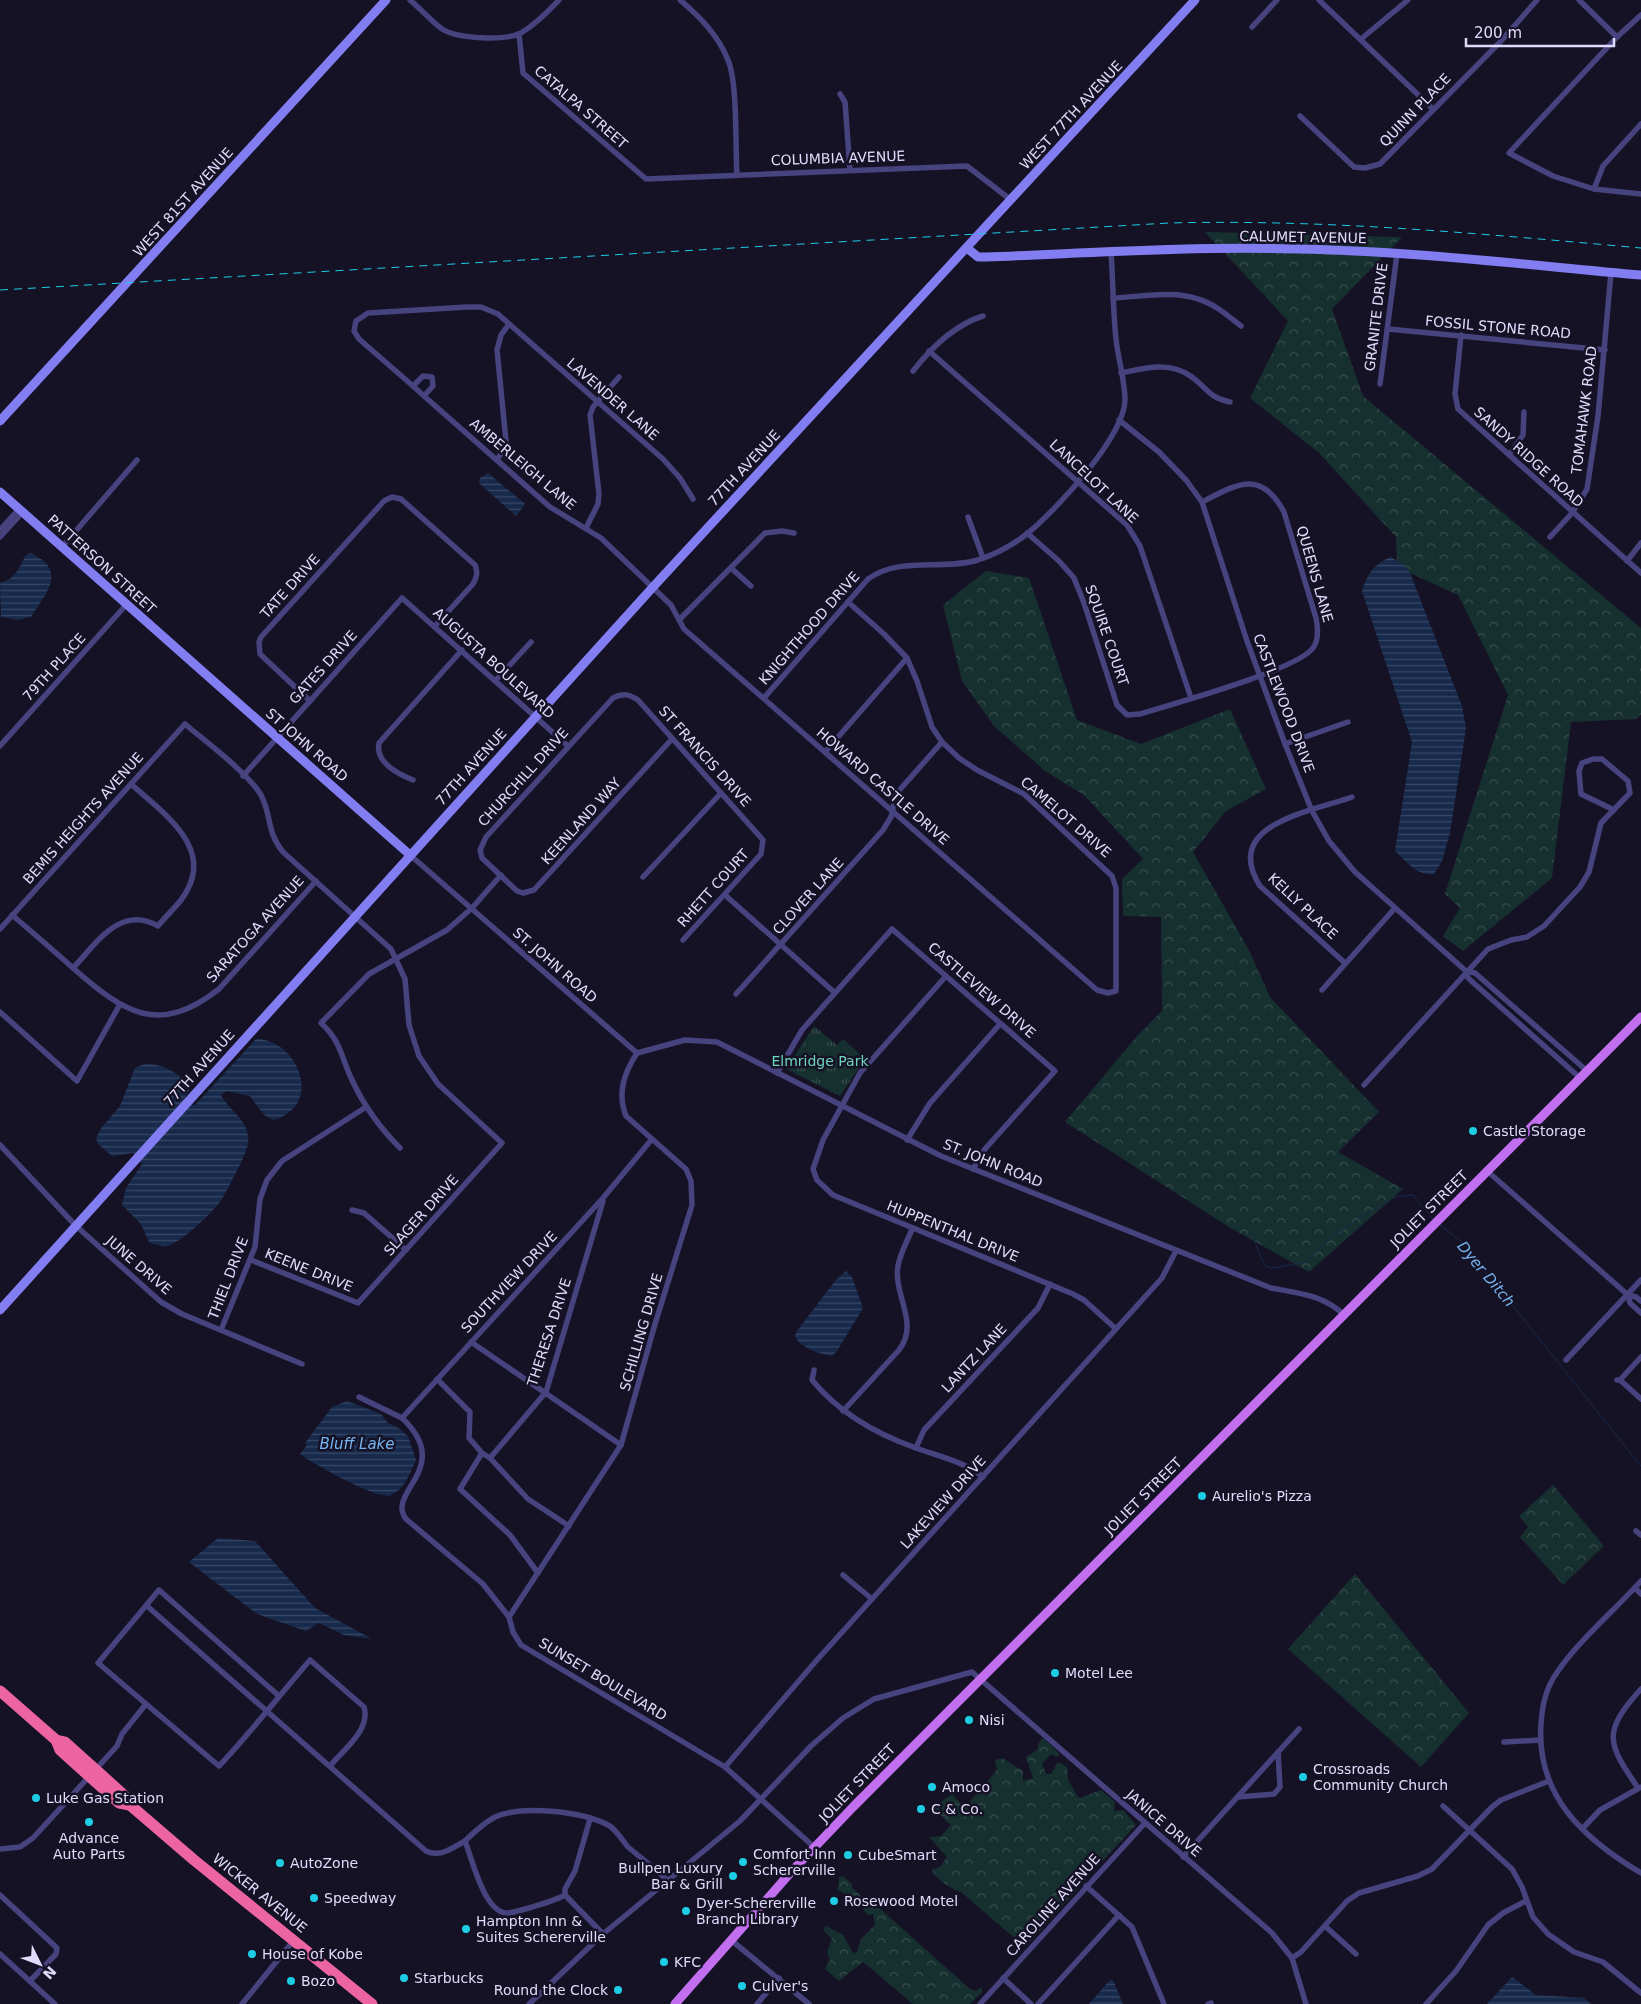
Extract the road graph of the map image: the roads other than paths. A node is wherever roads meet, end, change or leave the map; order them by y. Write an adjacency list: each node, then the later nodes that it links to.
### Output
1 (386, 0): 50 (street, WEST 81ST AVENUE)
2 (410, 0): 13 (street)
3 (559, 0): 13 (street)
4 (680, 0): 21 (street)
5 (1195, 0): 25 (street, WEST 77TH AVENUE)
6 (1276, 0): 12 (street)
7 (1319, 0): 15 (street)
8 (1408, 0): 15 (street)
9 (1537, 0): 17 (street, QUINN PLACE)
10 (1579, 0): 14 (street)
11 (1641, 15): 14 (street)
12 (1252, 27)
13 (519, 34): 22 (street, CATALPA STREET)
14 (1617, 37): 23 (street)
15 (1361, 39): 17 (street)
16 (840, 94): 20 (street)
17 (1433, 109): 18 (street, QUINN PLACE)
18 (1300, 116)
19 (1641, 124): 23 (street)
20 (850, 170): 21 (street, COLUMBIA AVENUE); 25 (street, COLUMBIA AVENUE)
21 (736, 175): 22 (street, COLUMBIA AVENUE)
22 (655, 180)
23 (1594, 189): 24 (street)
24 (1641, 194)
25 (1010, 200): 26 (street, WEST 77TH AVENUE)
26 (966, 248): 27 (street, CALUMET AVENUE); 74 (street, 77TH AVENUE)
27 (1111, 252): 28 (street, CALUMET AVENUE); 31 (street, KNIGHTHOOD DRIVE)
28 (1396, 254): 29 (street, CALUMET AVENUE); 35 (street, GRANITE DRIVE)
29 (1611, 272): 30 (street, CALUMET AVENUE); 38 (street, TOMAHAWK ROAD)
30 (1641, 275)
31 (1114, 298): 34 (street); 41 (street, KNIGHTHOOD DRIVE)
32 (983, 316): 39 (street)
33 (509, 324): 37 (street, LAVENDER LANE); 46 (street, LAVENDER LANE); 53 (street)
34 (1241, 326)
35 (1388, 329): 36 (street, FOSSIL STONE ROAD); 43 (street, GRANITE DRIVE)
36 (1462, 335): 38 (street, FOSSIL STONE ROAD); 51 (street, SANDY RIDGE ROAD)
37 (359, 339): 44 (street, AMBERLEIGH LANE)
38 (1605, 350): 59 (street, TOMAHAWK ROAD)
39 (929, 351): 40 (street); 54 (street, LANCELOT LANE)
40 (913, 371)
41 (1121, 373): 47 (street); 49 (street, KNIGHTHOOD DRIVE)
42 (618, 378): 46 (street)
43 (1380, 384)
44 (413, 386): 45 (street, AMBERLEIGH LANE); 45 (street)
45 (424, 396): 53 (street, AMBERLEIGH LANE)
46 (597, 402): 56 (street, LAVENDER LANE); 61 (street)
47 (1230, 402)
48 (1524, 412): 51 (street)
49 (1119, 420): 54 (street, KNIGHTHOOD DRIVE); 57 (street, CASTLEWOOD DRIVE)
50 (0, 421)
51 (1509, 455): 59 (street, SANDY RIDGE ROAD)
52 (137, 460): 68 (street)
53 (497, 460): 61 (street, AMBERLEIGH LANE)
54 (1077, 481): 63 (street, KNIGHTHOOD DRIVE); 88 (street, LANCELOT LANE)
55 (0, 492): 58 (street, PATTERSON STREET)
56 (693, 499)
57 (1202, 502): 84 (street, CASTLEWOOD DRIVE); 84 (street, QUEENS LANE)
58 (21, 511): 62 (street); 65 (street); 68 (street, PATTERSON STREET)
59 (1572, 512): 66 (street, TOMAHAWK ROAD); 70 (street, SANDY RIDGE ROAD)
60 (968, 516): 69 (street)
61 (586, 528): 74 (street, AMBERLEIGH LANE)
62 (0, 530)
63 (1028, 533): 69 (street, KNIGHTHOOD DRIVE); 90 (street, SQUIRE COURT)
64 (794, 534): 71 (street)
65 (0, 537)
66 (1550, 537)
67 (1641, 543): 70 (street)
68 (62, 547): 77 (street, PATTERSON STREET)
69 (983, 558): 76 (street, KNIGHTHOOD DRIVE)
70 (1627, 561): 72 (street, SANDY RIDGE ROAD)
71 (731, 568): 73 (street); 78 (street)
72 (1641, 573)
73 (751, 586)
74 (653, 587): 78 (street, HOWARD CASTLE DRIVE); 91 (street, 77TH AVENUE)
75 (402, 598): 79 (street, AUGUSTA BOULEVARD); 89 (street, GATES DRIVE)
76 (848, 602): 83 (street, CAMELOT DRIVE); 87 (street, KNIGHTHOOD DRIVE)
77 (126, 605): 82 (street, PATTERSON STREET); 97 (street, 79TH PLACE)
78 (680, 620): 87 (street, HOWARD CASTLE DRIVE)
79 (435, 626): 81 (street, AUGUSTA BOULEVARD); 89 (street, TATE DRIVE)
80 (531, 642): 85 (street)
81 (462, 650): 85 (street, AUGUSTA BOULEVARD); 101 (street)
82 (186, 657): 93 (street, ST JOHN ROAD)
83 (907, 658): 95 (street, CAMELOT DRIVE); 99 (street)
84 (1260, 676): 88 (street, QUEENS LANE); 96 (street, CASTLEWOOD DRIVE)
85 (496, 680): 91 (street, AUGUSTA BOULEVARD)
86 (612, 698): 94 (street, ST FRANCIS DRIVE); 98 (street, CHURCHILL DRIVE)
87 (764, 698): 99 (street, HOWARD CASTLE DRIVE)
88 (1191, 698): 90 (street, QUEENS LANE)
89 (310, 701): 93 (street, GATES DRIVE)
90 (1117, 705)
91 (535, 716): 98 (street, AUGUSTA BOULEVARD); 109 (street, 77TH AVENUE)
92 (1348, 722): 96 (street)
93 (278, 736): 100 (street, GATES DRIVE); 109 (street, ST JOHN ROAD)
94 (672, 739): 103 (street, ST FRANCIS DRIVE); 110 (street, KEENLAND WAY)
95 (942, 742): 105 (street, CLOVER LANE); 128 (street, CAMELOT DRIVE)
96 (1284, 744): 107 (street, CASTLEWOOD DRIVE)
97 (0, 746)
98 (568, 746): 110 (street, CHURCHILL DRIVE)
99 (825, 752): 105 (street, HOWARD CASTLE DRIVE)
100 (243, 776): 102 (street, BEMIS HEIGHTS AVENUE); 112 (street)
101 (414, 780)
102 (131, 784): 116 (street, BEMIS HEIGHTS AVENUE); 123 (street)
103 (721, 792): 108 (street, ST FRANCIS DRIVE); 111 (street)
104 (1352, 797): 107 (street, KELLY PLACE)
105 (892, 810): 120 (street, CLOVER LANE); 128 (street, HOWARD CASTLE DRIVE)
106 (1614, 810): 106 (street); 124 (street)
107 (1312, 811): 115 (street, CASTLEWOOD DRIVE); 122 (street, KELLY PLACE)
108 (761, 854): 113 (street, RHETT COURT)
109 (410, 855): 114 (street, ST. JOHN ROAD); 117 (street, 77TH AVENUE)
110 (501, 876): 114 (street)
111 (643, 877)
112 (316, 882): 117 (street); 130 (street, SARATOGA AVENUE)
113 (726, 895): 119 (street, RHETT COURT); 120 (street)
114 (472, 908): 121 (street); 134 (street, ST. JOHN ROAD)
115 (1396, 908): 122 (street); 124 (street, CASTLEWOOD DRIVE)
116 (12, 916): 118 (street, BEMIS HEIGHTS AVENUE); 123 (street, SARATOGA AVENUE)
117 (355, 916): 121 (street); 148 (street, 77TH AVENUE)
118 (0, 929)
119 (683, 940)
120 (781, 944): 127 (street); 129 (street, CLOVER LANE)
121 (397, 958): 139 (street); 150 (street, SLAGER DRIVE)
122 (1345, 963): 126 (street)
123 (73, 968): 130 (street, SARATOGA AVENUE)
124 (1466, 972): 136 (street, CASTLEWOOD DRIVE); 136 (street, CASTLEWOOD DRIVE); 137 (street)
125 (946, 976): 127 (street, CASTLEVIEW DRIVE); 133 (street, CASTLEVIEW DRIVE); 138 (street, HUPPENTHAL DRIVE)
126 (1322, 990)
127 (834, 992): 135 (street)
128 (1108, 993)
129 (736, 994)
130 (119, 1006): 131 (street)
131 (0, 1012)
132 (1641, 1017): 136 (main road, JOLIET STREET)
133 (1000, 1024): 141 (street); 144 (street, CASTLEVIEW DRIVE)
134 (637, 1054): 135 (street, ST. JOHN ROAD); 140 (street, SCHILLING DRIVE)
135 (777, 1073): 138 (street, ST. JOHN ROAD)
136 (1582, 1073): 145 (main road, JOLIET STREET)
137 (1364, 1085)
138 (840, 1106): 141 (street, ST. JOHN ROAD); 149 (street, HUPPENTHAL DRIVE)
139 (366, 1107): 143 (street); 152 (street, THIEL DRIVE)
140 (652, 1139): 146 (street, SOUTHVIEW DRIVE); 174 (street, SCHILLING DRIVE)
141 (907, 1140): 144 (street, ST. JOHN ROAD)
142 (0, 1145): 148 (street, JUNE DRIVE)
143 (400, 1148)
144 (973, 1169): 151 (street, ST. JOHN ROAD)
145 (1486, 1170): 155 (street); 160 (main road, JOLIET STREET)
146 (603, 1198): 163 (street, SOUTHVIEW DRIVE); 169 (street, THERESA DRIVE)
147 (352, 1210): 150 (street)
148 (75, 1225): 158 (street, 77TH AVENUE); 162 (street, JUNE DRIVE)
149 (912, 1229): 154 (street, HUPPENTHAL DRIVE); 172 (street)
150 (406, 1250): 157 (street, SLAGER DRIVE)
151 (1176, 1251): 160 (street, ST. JOHN ROAD); 161 (street, LAKEVIEW DRIVE)
152 (251, 1260): 157 (street, KEENE DRIVE); 162 (street, THIEL DRIVE)
153 (1641, 1280): 155 (street)
154 (1050, 1284): 161 (street, HUPPENTHAL DRIVE); 175 (street, LANTZ LANE)
155 (1628, 1295): 156 (street); 159 (street); 165 (street)
156 (1641, 1301)
157 (358, 1303)
158 (0, 1310)
159 (1641, 1313)
160 (1344, 1316): 188 (main road, JOLIET STREET)
161 (1116, 1329): 178 (street, LAKEVIEW DRIVE)
162 (221, 1330): 166 (street, JUNE DRIVE)
163 (471, 1342): 168 (street, SOUTHVIEW DRIVE); 169 (street)
164 (1641, 1358): 171 (street)
165 (1566, 1360)
166 (302, 1364)
167 (814, 1370): 172 (street)
168 (437, 1379): 173 (street, SOUTHVIEW DRIVE); 176 (street)
169 (546, 1392): 174 (street); 177 (street, THERESA DRIVE)
170 (359, 1397): 173 (street)
171 (1641, 1399)
172 (843, 1411): 175 (street)
173 (402, 1418): 187 (street, SUNSET BOULEVARD)
174 (622, 1445): 179 (street, SCHILLING DRIVE)
175 (916, 1448): 178 (street)
176 (482, 1453): 177 (street); 180 (street)
177 (490, 1458): 179 (street)
178 (983, 1477): 185 (street, LAKEVIEW DRIVE)
179 (569, 1526): 180 (street, SCHILLING DRIVE)
180 (538, 1573): 187 (street, SCHILLING DRIVE)
181 (843, 1575): 185 (street)
182 (1641, 1581): 183 (street)
183 (1635, 1588): 184 (street); 195 (street)
184 (1641, 1594)
185 (872, 1599): 199 (street, LAKEVIEW DRIVE)
186 (147, 1606): 191 (street); 192 (street); 193 (street)
187 (508, 1617): 199 (street, SUNSET BOULEVARD)
188 (981, 1678): 204 (street); 207 (street, JANICE DRIVE); 211 (main road, JOLIET STREET)
189 (1641, 1689): 202 (street)
190 (1, 1695): 200 (highway, WICKER AVENUE)
191 (279, 1696): 193 (street); 198 (street)
192 (146, 1704): 193 (street); 200 (street)
193 (267, 1709): 198 (street)
194 (1299, 1729): 197 (street)
195 (1540, 1740): 196 (street); 201 (street)
196 (1504, 1742)
197 (1278, 1752): 203 (street); 203 (street)
198 (330, 1766): 210 (street)
199 (725, 1767): 204 (street, SUNSET BOULEVARD)
200 (91, 1772): 212 (street); 223 (highway, WICKER AVENUE)
201 (1548, 1781): 208 (street); 209 (street)
202 (1640, 1788): 208 (street)
203 (1238, 1797): 213 (street)
204 (762, 1800): 211 (street, SUNSET BOULEVARD); 215 (street)
205 (1444, 1806): 209 (street)
206 (590, 1819): 210 (street); 215 (street); 218 (street)
207 (1144, 1823): 213 (street, JANICE DRIVE); 216 (street, CAROLINE AVENUE)
208 (1583, 1828): 214 (street)
209 (1471, 1831): 219 (street); 221 (street)
210 (465, 1841): 218 (street)
211 (814, 1847): 224 (main road, JOLIET STREET)
212 (0, 1849)
213 (1183, 1857): 227 (street, JANICE DRIVE)
214 (1641, 1873)
215 (666, 1879): 222 (street)
216 (1086, 1886): 220 (street); 229 (street, CAROLINE AVENUE)
217 (0, 1895): 230 (street)
218 (566, 1895): 222 (street)
219 (1526, 1901): 231 (street); 244 (street)
220 (1119, 1915): 241 (street); 242 (street)
221 (1325, 1926): 226 (street); 227 (street)
222 (603, 1934): 235 (street)
223 (294, 1940): 233 (street); 234 (highway, WICKER AVENUE)
224 (731, 1940): 228 (street); 236 (main road, JOLIET STREET)
225 (0, 1954): 230 (street)
226 (1356, 1954)
227 (1292, 1958): 243 (street, JANICE DRIVE)
228 (779, 1978): 237 (street); 238 (street)
229 (1003, 1978): 239 (street, CAROLINE AVENUE); 240 (street)
230 (30, 1981): 232 (street)
231 (1641, 1993)
232 (55, 2004)
233 (242, 2004)
234 (372, 2004)
235 (529, 2004)
236 (675, 2004)
237 (757, 2004)
238 (809, 2004)
239 (980, 2004)
240 (1032, 2004)
241 (1038, 2004)
242 (1164, 2004)
243 (1306, 2004)
244 (1426, 2004)

